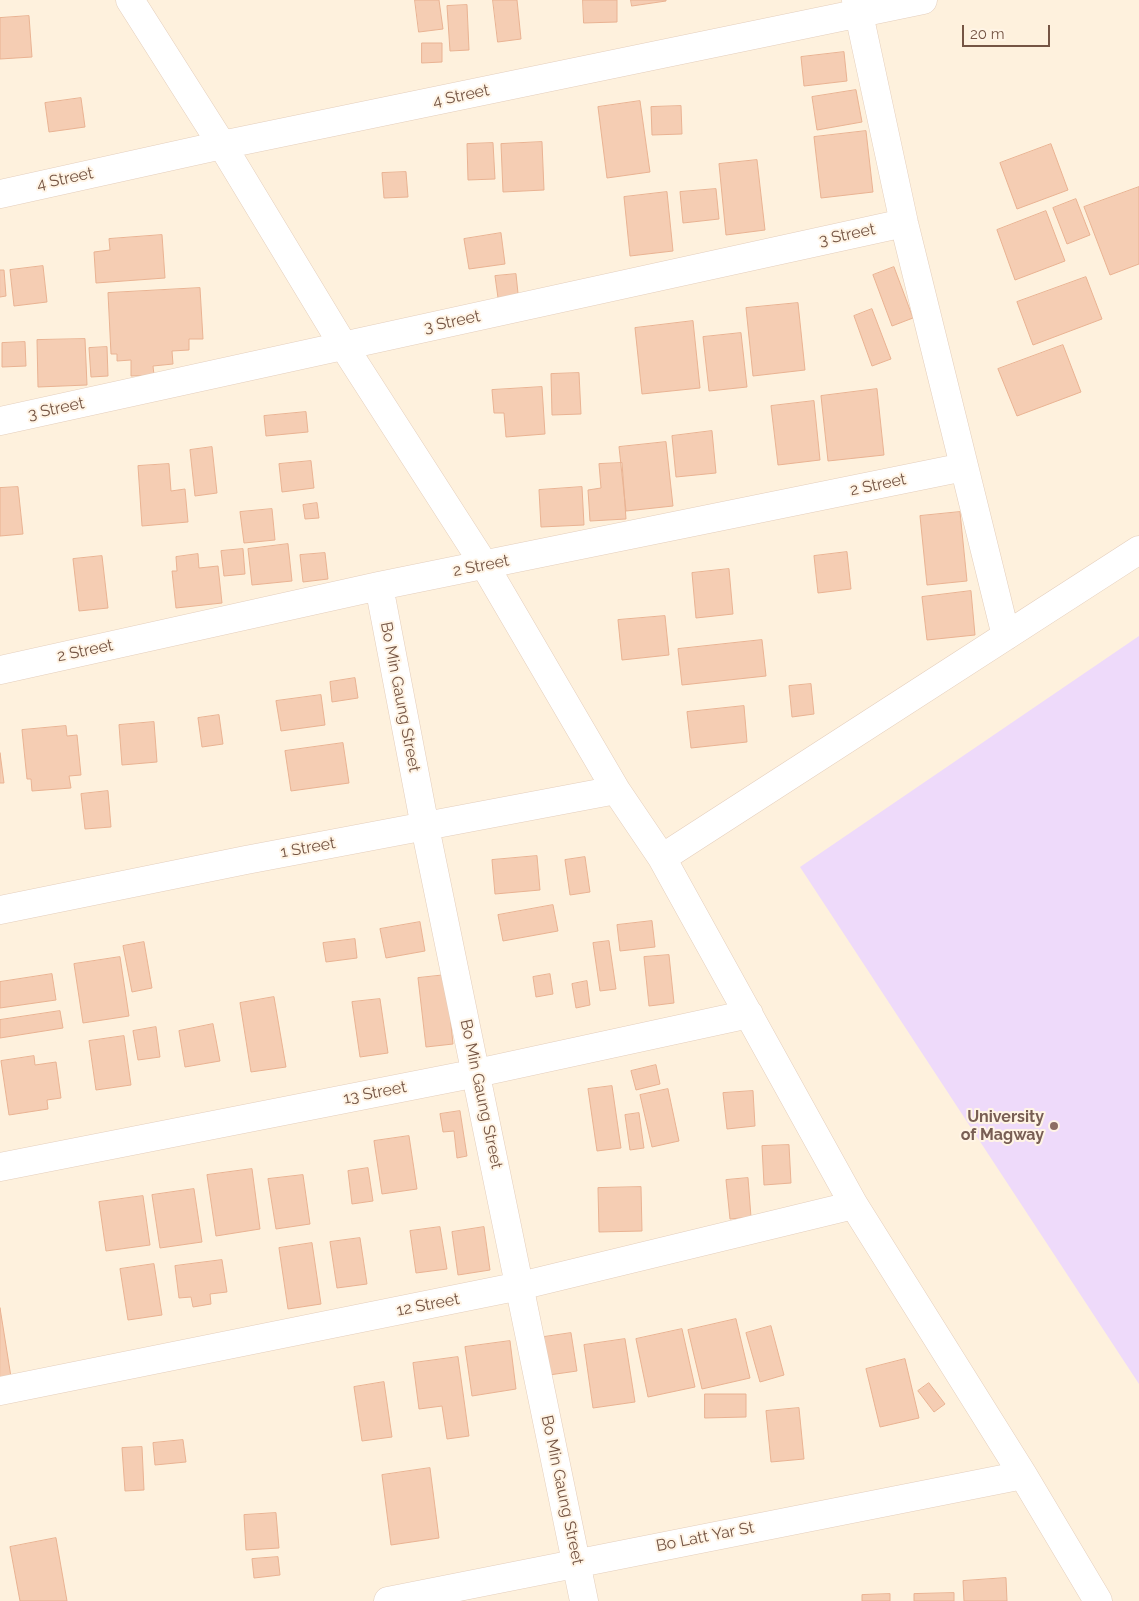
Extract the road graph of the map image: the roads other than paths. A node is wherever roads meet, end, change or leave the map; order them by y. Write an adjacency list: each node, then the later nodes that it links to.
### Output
1 (130, 0): 4 (street)
2 (923, 0): 3 (street, 4 Street)
3 (858, 7): 4 (street, 4 Street); 6 (street)
4 (222, 145): 5 (street, 4 Street); 7 (street)
5 (0, 194)
6 (904, 223): 7 (street, 3 Street); 9 (street)
7 (343, 345): 8 (street, 3 Street); 11 (street)
8 (0, 421)
9 (964, 468): 11 (street, 2 Street); 13 (street)
10 (1139, 550): 13 (street)
11 (484, 566): 12 (street, 2 Street); 15 (street)
12 (379, 586): 14 (street, 2 Street); 16 (street, Bo Min Gaung Street)
13 (1006, 636): 17 (street)
14 (0, 670)
15 (616, 790): 16 (street, 1 Street); 17 (street)
16 (425, 827): 18 (street, 1 Street); 20 (street, Bo Min Gaung Street)
17 (662, 858): 19 (street)
18 (0, 910)
19 (749, 1014): 20 (street, 13 Street); 22 (street)
20 (477, 1073): 21 (street, 13 Street); 23 (street, Bo Min Gaung Street)
21 (0, 1167)
22 (854, 1205): 23 (street, 12 Street); 25 (street)
23 (520, 1286): 24 (street, 12 Street); 26 (street, Bo Min Gaung Street)
24 (0, 1391)
25 (1023, 1475): 26 (street, Bo Latt Yar St); 29 (street)
26 (576, 1563): 27 (street, Bo Latt Yar St); 28 (street, Bo Min Gaung Street)
27 (388, 1601)
28 (584, 1601)
29 (1098, 1601)

